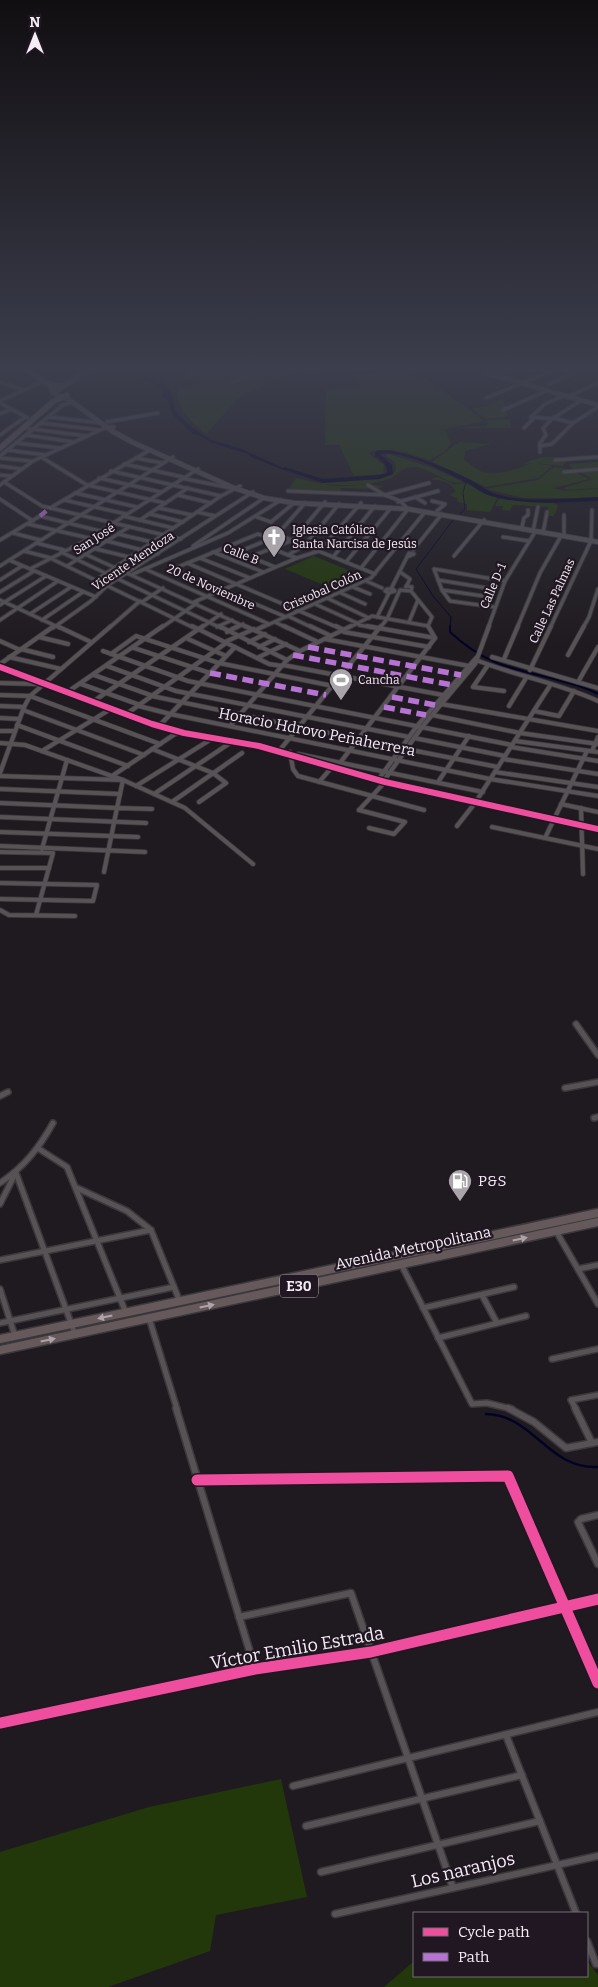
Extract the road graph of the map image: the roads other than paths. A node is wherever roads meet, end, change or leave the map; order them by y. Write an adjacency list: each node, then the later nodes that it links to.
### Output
1 (33, 461): 10 (street)
2 (47, 461): 26 (street)
3 (131, 461): 8 (street)
4 (150, 461): 7 (street)
5 (166, 461): 7 (street)
6 (177, 461): 11 (main road)
7 (162, 463): 13 (street)
8 (124, 464): 13 (street); 14 (street)
9 (0, 466): 10 (street)
10 (20, 469): 17 (street)
11 (196, 469): 20 (street); 28 (main road)
12 (598, 469): 15 (street)
13 (151, 470): 19 (street); 20 (street)
14 (111, 471): 18 (street); 19 (street)
15 (564, 472)
16 (0, 475): 17 (street)
17 (11, 476): 22 (street)
18 (99, 478): 23 (street); 26 (street)
19 (139, 478): 23 (street); 24 (street)
20 (182, 478): 24 (street); 28 (street)
21 (429, 483): 36 (street)
22 (1, 484): 59 (street)
23 (128, 485): 31 (street); 32 (street)
24 (171, 485): 27 (street); 32 (street)
25 (368, 485): 36 (street)
26 (87, 486): 31 (street); 33 (street)
27 (188, 488): 35 (street); 37 (street)
28 (237, 488): 34 (main road); 37 (street)
29 (288, 491): 36 (street)
30 (438, 491): 38 (street)
31 (116, 492): 42 (street); 43 (street)
32 (160, 492): 43 (street)
33 (74, 493): 41 (street); 42 (street)
34 (251, 493): 39 (main road); 44 (main road); 74 (street, Vicente Mendoza)
35 (177, 495): 46 (street); 52 (street)
36 (385, 495): 47 (street)
37 (221, 496): 46 (street)
38 (415, 497): 47 (street); 51 (street)
39 (264, 498): 44 (main road); 110 (street)
40 (0, 499): 77 (street)
41 (63, 500): 56 (street); 59 (street)
42 (104, 500): 56 (street); 57 (street)
43 (148, 500): 52 (street); 57 (street)
44 (281, 500): 48 (main road); 50 (main road); 75 (street)
45 (432, 501): 68 (street)
46 (211, 502): 65 (street)
47 (398, 502): 62 (street)
48 (294, 503): 49 (main road); 75 (street)
49 (305, 503): 50 (main road); 93 (street)
50 (323, 503): 53 (main road); 54 (main road); 101 (street)
51 (425, 503)
52 (165, 504): 60 (street)
53 (339, 504): 54 (main road); 108 (street)
54 (359, 504): 55 (main road); 62 (main road); 117 (street)
55 (376, 506): 61 (main road); 124 (street)
56 (93, 507): 70 (street); 71 (street)
57 (137, 507): 71 (street)
58 (538, 507): 88 (street)
59 (50, 508): 70 (street)
60 (159, 508): 69 (street); 72 (street)
61 (391, 508): 62 (main road); 132 (street)
62 (405, 508): 66 (main road); 68 (main road); 139 (street)
63 (528, 510): 84 (street)
64 (592, 510): 102 (street)
65 (197, 512): 72 (street); 74 (street)
66 (425, 512): 68 (main road); 147 (street, Cristobal Colón)
67 (547, 512): 89 (street)
68 (440, 513): 78 (main road); 114 (street)
69 (150, 514): 76 (street); 79 (street)
70 (80, 515): 80 (street); 81 (street)
71 (124, 515): 76 (street); 81 (street)
72 (192, 515): 79 (street)
73 (564, 515): 94 (street)
74 (215, 516): 100 (street, Vicente Mendoza)
75 (257, 517): 110 (street)
76 (140, 520): 85 (street)
77 (32, 521): 80 (street); 82 (street)
78 (483, 521): 84 (main road); 88 (main road); 122 (street)
79 (182, 522): 85 (street)
80 (67, 523): 86 (street); 87 (street)
81 (112, 523): 83 (street); 87 (street)
82 (28, 524): 86 (street); 90 (street)
83 (129, 527): 91 (street, San José); 92 (street)
84 (522, 527): 88 (main road)
85 (173, 528): 92 (street)
86 (56, 530): 96 (street); 99 (street)
87 (100, 531): 96 (street)
88 (534, 531): 89 (main road); 104 (street, Calle D-1)
89 (544, 532): 94 (main road)
90 (12, 533): 95 (street); 99 (street)
91 (118, 534): 103 (street, San José); 106 (street)
92 (162, 535): 100 (street); 106 (street)
93 (279, 535): 98 (street); 101 (street)
94 (562, 535): 102 (main road); 259 (street)
95 (1, 538)
96 (90, 538): 103 (street); 109 (street)
97 (503, 538): 104 (street)
98 (272, 539): 118 (street); 128 (street)
99 (41, 540): 107 (street)
100 (180, 540): 120 (street, Vicente Mendoza)
101 (292, 540): 108 (street); 111 (street)
102 (591, 540): 105 (main road); 270 (street, Calle Las Palmas)
103 (108, 541): 112 (street, San José); 113 (street)
104 (528, 541): 156 (street, Calle D-1)
105 (598, 541)
106 (152, 542): 113 (street)
107 (36, 543): 115 (street); 116 (street)
108 (305, 546): 117 (street); 121 (street)
109 (72, 547): 116 (street); 119 (street)
110 (193, 547): 140 (street)
111 (272, 548): 121 (street); 128 (street)
112 (96, 549): 119 (street, San José); 123 (street)
113 (141, 549): 120 (street); 123 (street)
114 (413, 550)
115 (24, 551): 126 (street); 130 (street)
116 (62, 551): 126 (street); 131 (street)
117 (318, 551): 124 (street); 129 (street)
118 (213, 552): 127 (street); 142 (street, Calle B)
119 (87, 554): 131 (street, San José); 137 (street)
120 (158, 554): 145 (street, Vicente Mendoza)
121 (288, 554): 129 (street)
122 (454, 556)
123 (129, 557): 137 (street)
124 (333, 557): 132 (street)
125 (407, 557): 143 (street)
126 (50, 558): 136 (street); 141 (street)
127 (200, 558): 133 (street); 150 (street)
128 (250, 558): 138 (street)
129 (297, 558): 138 (street)
130 (9, 560): 134 (street); 135 (street)
131 (78, 560): 136 (street, San José); 144 (street)
132 (346, 562): 139 (street)
133 (187, 563): 158 (street); 167 (street)
134 (0, 566)
135 (22, 566): 141 (street); 151 (street)
136 (67, 566): 152 (street)
137 (116, 566): 144 (street); 145 (street)
138 (275, 567): 142 (street)
139 (361, 568): 147 (street)
140 (145, 569): 145 (street); 175 (street, 20 de Noviembre)
141 (32, 570): 148 (street); 170 (street)
142 (263, 572): 150 (street)
143 (400, 572): 164 (street); 169 (street)
144 (107, 573): 149 (street); 152 (street)
145 (131, 573): 149 (street, Vicente Mendoza); 162 (street)
146 (455, 573): 153 (street); 156 (street); 157 (street)
147 (375, 574): 155 (street, Cristobal Colón)
148 (46, 576): 154 (street); 183 (street)
149 (120, 578): 159 (street, Vicente Mendoza); 173 (street)
150 (250, 578): 158 (street)
151 (0, 580)
152 (96, 580): 159 (street)
153 (438, 580): 157 (street); 168 (street)
154 (58, 581): 160 (street); 189 (street)
155 (366, 581): 161 (street, Cristobal Colón); 163 (street)
156 (505, 581): 188 (street, Calle D-1)
157 (448, 582): 165 (street)
158 (236, 584): 167 (street); 190 (street)
159 (108, 585): 176 (street, Vicente Mendoza); 182 (street)
160 (71, 586): 171 (street); 192 (street)
161 (353, 587): 172 (street, Cristobal Colón); 174 (street)
162 (163, 588): 173 (street); 184 (street)
163 (382, 588)
164 (405, 588): 169 (street); 181 (street)
165 (494, 589)
166 (598, 589): 178 (street)
167 (221, 590): 175 (street); 194 (street)
168 (442, 590): 177 (street); 188 (street)
169 (394, 591): 195 (street); 198 (street)
170 (0, 592)
171 (83, 592): 176 (street); 200 (street)
172 (341, 592): 179 (street, Cristobal Colón); 186 (street)
173 (153, 594): 182 (street); 191 (street)
174 (370, 594)
175 (208, 596): 184 (street); 206 (street, 20 de Noviembre)
176 (96, 597): 208 (street, Vicente Mendoza)
177 (490, 597)
178 (597, 597): 248 (street)
179 (327, 598): 185 (street, Cristobal Colón); 197 (street)
180 (0, 600): 183 (street)
181 (418, 600): 204 (street); 209 (street)
182 (141, 601): 196 (street); 227 (street)
183 (5, 602): 187 (street); 189 (street)
184 (196, 603): 191 (street); 193 (street)
185 (315, 604): 190 (street, Cristobal Colón); 207 (street)
186 (365, 604)
187 (0, 605)
188 (494, 607): 258 (street, Calle D-1)
189 (17, 608): 192 (street); 199 (street)
190 (301, 610): 194 (street, Cristobal Colón); 214 (street)
191 (186, 611): 196 (street); 202 (street)
192 (30, 614): 200 (street)
193 (221, 614): 201 (street); 202 (street)
194 (287, 616): 203 (street, Cristobal Colón); 218 (street)
195 (377, 617): 197 (street); 198 (street)
196 (175, 618): 212 (street); 222 (street)
197 (369, 618): 207 (street)
198 (387, 619): 204 (street); 211 (street)
199 (0, 620)
200 (42, 620): 208 (street)
201 (232, 620): 205 (street); 210 (street)
202 (207, 622): 210 (street); 212 (street)
203 (275, 622): 206 (street, Cristobal Colón); 229 (street)
204 (408, 622): 209 (street)
205 (243, 624): 213 (street); 215 (street)
206 (269, 624): 213 (street, Cristobal Colón)
207 (358, 624): 211 (street); 214 (street)
208 (55, 626): 219 (street, Vicente Mendoza); 227 (street)
209 (428, 626): 221 (street)
210 (217, 627): 215 (street)
211 (380, 628): 220 (street); 221 (street)
212 (197, 629): 230 (street); 235 (street)
213 (255, 630): 216 (street); 217 (street, Cristobal Colón)
214 (344, 631): 218 (street); 220 (street)
215 (227, 632): 217 (street)
216 (265, 634): 224 (street); 228 (street)
217 (237, 636): 228 (street); 230 (street, Cristobal Colón)
218 (331, 636): 225 (street)
219 (39, 637): 232 (street); 242 (street, Vicente Mendoza)
220 (372, 637): 234 (street); 238 (street)
221 (435, 638): 238 (street)
222 (146, 639): 235 (street); 241 (street); 247 (street)
223 (188, 639): 243 (street)
224 (275, 639): 233 (street); 237 (street)
225 (325, 639): 229 (street); 234 (street)
226 (0, 641): 231 (street)
227 (91, 642): 269 (street)
228 (248, 642): 237 (street)
229 (318, 642): 245 (street)
230 (225, 643): 236 (street); 243 (street, Cristobal Colón)
231 (6, 644): 240 (street); 242 (street)
232 (68, 644)
233 (286, 644): 245 (street); 246 (street)
234 (365, 646): 254 (street); 276 (street)
235 (171, 647): 249 (street); 256 (street)
236 (235, 647): 250 (street); 257 (street)
237 (259, 647): 246 (street)
238 (429, 647): 254 (street)
239 (598, 647): 278 (street)
240 (0, 648)
241 (134, 648): 249 (street); 253 (street)
242 (20, 650): 251 (street, Vicente Mendoza); 252 (street)
243 (215, 650): 250 (street); 256 (street, Cristobal Colón)
244 (103, 651): 247 (street)
245 (300, 651): 260 (street)
246 (270, 652): 257 (street); 260 (street)
247 (111, 654): 253 (street)
248 (568, 655)
249 (158, 656): 262 (street); 268 (street)
250 (226, 656): 261 (street)
251 (9, 657): 265 (street, Vicente Mendoza); 269 (street)
252 (53, 657)
253 (121, 657): 262 (street); 266 (street)
254 (422, 657): 267 (street); 287 (street)
255 (492, 657): 270 (street)
256 (204, 658): 261 (street); 268 (street, Cristobal Colón)
257 (257, 658): 263 (street)
258 (476, 659): 264 (street); 267 (street); 296 (street)
259 (504, 659)
260 (287, 660): 263 (street)
261 (219, 663): 271 (street); 274 (street)
262 (146, 665): 272 (street); 275 (street)
263 (283, 665): 274 (street); 276 (street)
264 (488, 665): 277 (street); 290 (street)
265 (0, 666): 282 (street)
266 (107, 666): 272 (street); 273 (street)
267 (469, 666): 296 (street)
268 (192, 667): 271 (street); 275 (street, Cristobal Colón)
269 (60, 669): 282 (street)
270 (530, 670): 278 (street)
271 (210, 673): 281 (street)
272 (132, 674): 280 (street); 285 (street)
273 (94, 675): 280 (street); 283 (street)
274 (275, 675): 286 (street); 295 (street)
275 (179, 676): 281 (street); 285 (street, Cristobal Colón)
276 (342, 676): 286 (street); 287 (street)
277 (526, 678): 284 (street); 307 (street)
278 (578, 682): 288 (street)
279 (0, 683): 282 (street)
280 (119, 683): 291 (street); 298 (street)
281 (200, 683): 293 (street); 295 (street)
282 (42, 684): 292 (street); 297 (street)
283 (81, 684): 291 (street, Horacio Hdrovo Peñaherrera); 292 (street)
284 (551, 684): 289 (street); 310 (street)
285 (166, 686): 293 (street); 298 (street, Cristobal Colón)
286 (333, 686): 306 (street)
287 (400, 686): 296 (street); 317 (street)
288 (598, 688)
289 (574, 690): 299 (street); 310 (street)
290 (504, 691)
291 (106, 692): 300 (street); 305 (street, Horacio Hdrovo Peñaherrera)
292 (66, 693): 300 (street)
293 (190, 694): 301 (street); 303 (street)
294 (0, 695): 297 (street)
295 (257, 695): 303 (street); 306 (street)
296 (446, 695): 302 (street); 325 (street)
297 (30, 696): 308 (street); 319 (street)
298 (153, 696): 301 (street); 305 (street, Cristobal Colón)
299 (598, 700)
300 (91, 703): 309 (street)
301 (181, 704): 311 (street); 312 (street)
302 (441, 704): 313 (street); 320 (street)
303 (248, 705): 312 (street); 315 (street)
304 (0, 706): 308 (street)
305 (139, 706): 311 (street, Horacio Hdrovo Peñaherrera); 314 (street, Cristobal Colón)
306 (316, 706): 315 (street); 317 (street)
307 (508, 706)
308 (23, 708): 318 (street); 328 (street)
309 (109, 710): 314 (street); 319 (street)
310 (534, 711): 320 (street)
311 (170, 714): 323 (street); 324 (street, Horacio Hdrovo Peñaherrera)
312 (239, 715): 324 (street); 326 (street)
313 (432, 715): 325 (street); 332 (street)
314 (125, 716): 321 (street)
315 (307, 717): 326 (street); 327 (street)
316 (0, 718): 318 (street)
317 (376, 718): 325 (street); 327 (street)
318 (19, 719): 322 (street)
319 (93, 720): 328 (street); 345 (street)
320 (528, 720): 331 (street); 332 (street)
321 (152, 724): 323 (street); 334 (street)
322 (17, 725): 330 (street); 341 (street)
323 (159, 726): 333 (street)
324 (230, 726): 338 (street, Horacio Hdrovo Peñaherrera)
325 (420, 726): 335 (street); 339 (street)
326 (299, 727): 338 (street); 340 (street)
327 (367, 729): 339 (street); 340 (street)
328 (76, 730): 341 (street); 359 (street)
329 (0, 731): 330 (street)
330 (15, 731): 344 (street)
331 (598, 731)
332 (520, 732): 346 (street); 347 (street)
333 (184, 733): 334 (street); 337 (street)
334 (176, 734): 345 (street)
335 (469, 736): 346 (street); 349 (street)
336 (598, 737): 347 (street)
337 (213, 738): 342 (street); 365 (street)
338 (290, 738): 353 (street); 354 (street, Horacio Hdrovo Peñaherrera)
339 (411, 738): 348 (street); 349 (street); 351 (street)
340 (359, 739): 348 (street); 354 (street)
341 (59, 740): 352 (street); 371 (street)
342 (233, 741): 353 (street); 372 (street)
343 (0, 743): 344 (street)
344 (10, 744): 352 (street); 361 (street)
345 (160, 744): 350 (street)
346 (513, 744): 355 (street); 362 (street); 364 (street)
347 (596, 744): 355 (street)
348 (401, 748): 366 (street)
349 (462, 748): 362 (street); 363 (street)
350 (152, 749): 359 (street); 365 (street)
351 (406, 749): 363 (street); 368 (street)
352 (42, 750): 367 (street)
353 (279, 750): 358 (street)
354 (350, 751): 366 (street, Horacio Hdrovo Peñaherrera); 370 (street)
355 (590, 751): 356 (street); 364 (street)
356 (598, 752)
357 (242, 753): 381 (street)
358 (290, 753): 370 (street); 373 (street); 388 (street)
359 (144, 754): 371 (street)
360 (0, 756): 361 (street)
361 (6, 756): 376 (street)
362 (504, 757): 374 (street); 378 (street)
363 (454, 758): 374 (street); 375 (street)
364 (584, 758): 369 (street); 378 (street)
365 (178, 759): 372 (street); 392 (street)
366 (393, 759): 368 (street, Horacio Hdrovo Peñaherrera); 377 (street)
367 (67, 760): 383 (street); 384 (street)
368 (398, 760): 375 (street, Horacio Hdrovo Peñaherrera); 379 (street)
369 (598, 760)
370 (341, 763): 373 (street); 377 (street)
371 (128, 766): 383 (street)
372 (195, 766): 381 (street); 399 (street)
373 (332, 767): 387 (street); 388 (street)
374 (498, 767): 380 (street)
375 (447, 770): 385 (street, Horacio Hdrovo Peñaherrera); 390 (street)
376 (0, 771): 384 (street)
377 (384, 771): 379 (street); 387 (street)
378 (578, 771): 382 (street); 391 (street)
379 (390, 772): 389 (street); 390 (street)
380 (495, 772): 385 (street); 391 (street)
381 (213, 773): 402 (street); 403 (street)
382 (598, 774)
383 (112, 776): 386 (street)
384 (63, 778): 386 (street); 395 (street)
385 (491, 779): 396 (street, Horacio Hdrovo Peñaherrera); 397 (street)
386 (124, 780): 392 (street); 398 (street)
387 (378, 780): 389 (street)
388 (319, 782): 400 (street)
389 (384, 782): 400 (street); 405 (street)
390 (438, 782): 397 (street)
391 (572, 783): 393 (street); 396 (street)
392 (136, 786): 399 (street)
393 (598, 787)
394 (0, 789): 395 (street)
395 (59, 791): 398 (street); 407 (street)
396 (568, 791): 401 (street, Horacio Hdrovo Peñaherrera); 406 (street)
397 (483, 792): 405 (street)
398 (120, 794): 408 (street)
399 (154, 794): 402 (street)
400 (373, 796): 411 (street); 421 (street)
401 (598, 796)
402 (172, 802): 436 (street)
403 (199, 802)
404 (0, 803): 407 (street)
405 (476, 803): 415 (street); 418 (street)
406 (561, 804): 409 (street); 415 (street)
407 (55, 805): 408 (street); 414 (street)
408 (117, 808): 410 (street); 416 (street)
409 (580, 808): 412 (street); 419 (street)
410 (152, 809)
411 (424, 810)
412 (598, 812)
413 (0, 817): 414 (street)
414 (51, 819): 416 (street); 424 (street)
415 (554, 820): 419 (street); 427 (street)
416 (114, 822): 417 (street); 425 (street)
417 (146, 823)
418 (457, 826)
419 (581, 826): 422 (street); 430 (street)
420 (492, 827): 427 (street)
421 (368, 828)
422 (598, 829)
423 (0, 832): 424 (street)
424 (46, 833): 425 (street); 429 (street)
425 (111, 836): 426 (street); 432 (street)
426 (138, 837)
427 (545, 838): 430 (street)
428 (0, 846): 429 (street)
429 (43, 846): 432 (street); 435 (street)
430 (582, 846): 431 (street); 440 (street)
431 (598, 849)
432 (108, 850): 434 (street); 439 (street)
433 (0, 852): 435 (street)
434 (145, 852)
435 (42, 853): 438 (street)
436 (253, 864)
437 (0, 868): 438 (street)
438 (49, 868): 442 (street)
439 (104, 872)
440 (583, 874)
441 (0, 883): 442 (street)
442 (44, 884): 444 (street); 444 (street)
443 (0, 899): 444 (street)
444 (40, 900): 446 (street)
445 (0, 910): 446 (street)
446 (36, 915): 447 (street)
447 (75, 916)
448 (576, 1024): 449 (street)
449 (596, 1047): 450 (street)
450 (598, 1055)
451 (598, 1082): 452 (street)
452 (565, 1088)
453 (8, 1092): 454 (street)
454 (0, 1096)
455 (53, 1123): 456 (street)
456 (39, 1149): 457 (street); 459 (street)
457 (16, 1173): 458 (street); 460 (street); 466 (street)
458 (0, 1184)
459 (76, 1188): 463 (street); 465 (street)
460 (0, 1204)
461 (598, 1213): 471 (highway, E30)
462 (598, 1222): 464 (highway, Avenida Metropolitana / E30)
463 (151, 1230): 465 (street); 472 (street)
464 (556, 1231): 468 (highway, Avenida Metropolitana / E30, one-way to 464); 470 (street)
465 (98, 1241): 466 (street); 477 (street)
466 (44, 1252): 467 (street); 481 (street)
467 (0, 1260)
468 (401, 1264): 475 (highway, Avenida Metropolitana / E30); 480 (street)
469 (598, 1265): 470 (street)
470 (578, 1269): 479 (street)
471 (264, 1284): 475 (highway); 478 (highway, E30)
472 (174, 1287): 477 (street); 478 (street)
473 (514, 1287): 476 (street)
474 (0, 1289): 485 (street)
475 (263, 1294): 484 (highway, Avenida Metropolitana / E30, one-way to 475)
476 (482, 1295): 480 (street); 487 (street)
477 (120, 1298): 481 (street); 482 (street)
478 (180, 1302): 482 (highway, E30)
479 (598, 1304)
480 (423, 1308): 491 (street)
481 (65, 1310): 485 (street); 488 (street)
482 (126, 1313): 488 (highway, E30, one-way to 488)
483 (526, 1316): 487 (street)
484 (149, 1318): 489 (highway, Avenida Metropolitana / E30); 498 (street)
485 (10, 1321): 486 (street); 490 (street)
486 (0, 1323)
487 (497, 1323): 491 (street)
488 (71, 1325): 489 (street); 490 (highway, E30)
489 (75, 1334): 494 (highway, Avenida Metropolitana / E30, one-way to 489)
490 (15, 1336): 492 (highway, E30)
491 (438, 1338): 497 (street)
492 (0, 1339)
493 (598, 1349): 495 (street)
494 (0, 1350)
495 (552, 1359)
496 (598, 1394): 497 (street)
497 (595, 1442)
498 (197, 1480): 502 (street); 503 (street)
499 (598, 1515): 500 (street)
500 (598, 1564)
501 (598, 1599): 502 (street, Víctor Emilio Estrada)
502 (565, 1608): 504 (street, Víctor Emilio Estrada); 506 (street)
503 (240, 1617): 504 (street); 505 (street)
504 (371, 1652): 505 (street, Víctor Emilio Estrada); 510 (street)
505 (255, 1669): 508 (street, Víctor Emilio Estrada)
506 (598, 1683)
507 (598, 1712): 509 (street)
508 (0, 1723)
509 (506, 1735): 510 (street); 511 (street)
510 (408, 1758): 512 (street); 513 (street)
511 (522, 1775): 513 (street); 514 (street)
512 (293, 1786)
513 (422, 1798): 515 (street); 516 (street)
514 (540, 1822): 516 (street); 518 (street)
515 (306, 1826)
516 (438, 1845): 519 (street); 520 (street)
517 (598, 1856): 518 (street, Los naranjos)
518 (557, 1864): 520 (street, Los naranjos); 521 (street)
519 (321, 1872)
520 (453, 1888): 522 (street, Los naranjos)
521 (576, 1912)
522 (335, 1914)
523 (588, 1944): 524 (street)
524 (598, 1964)

